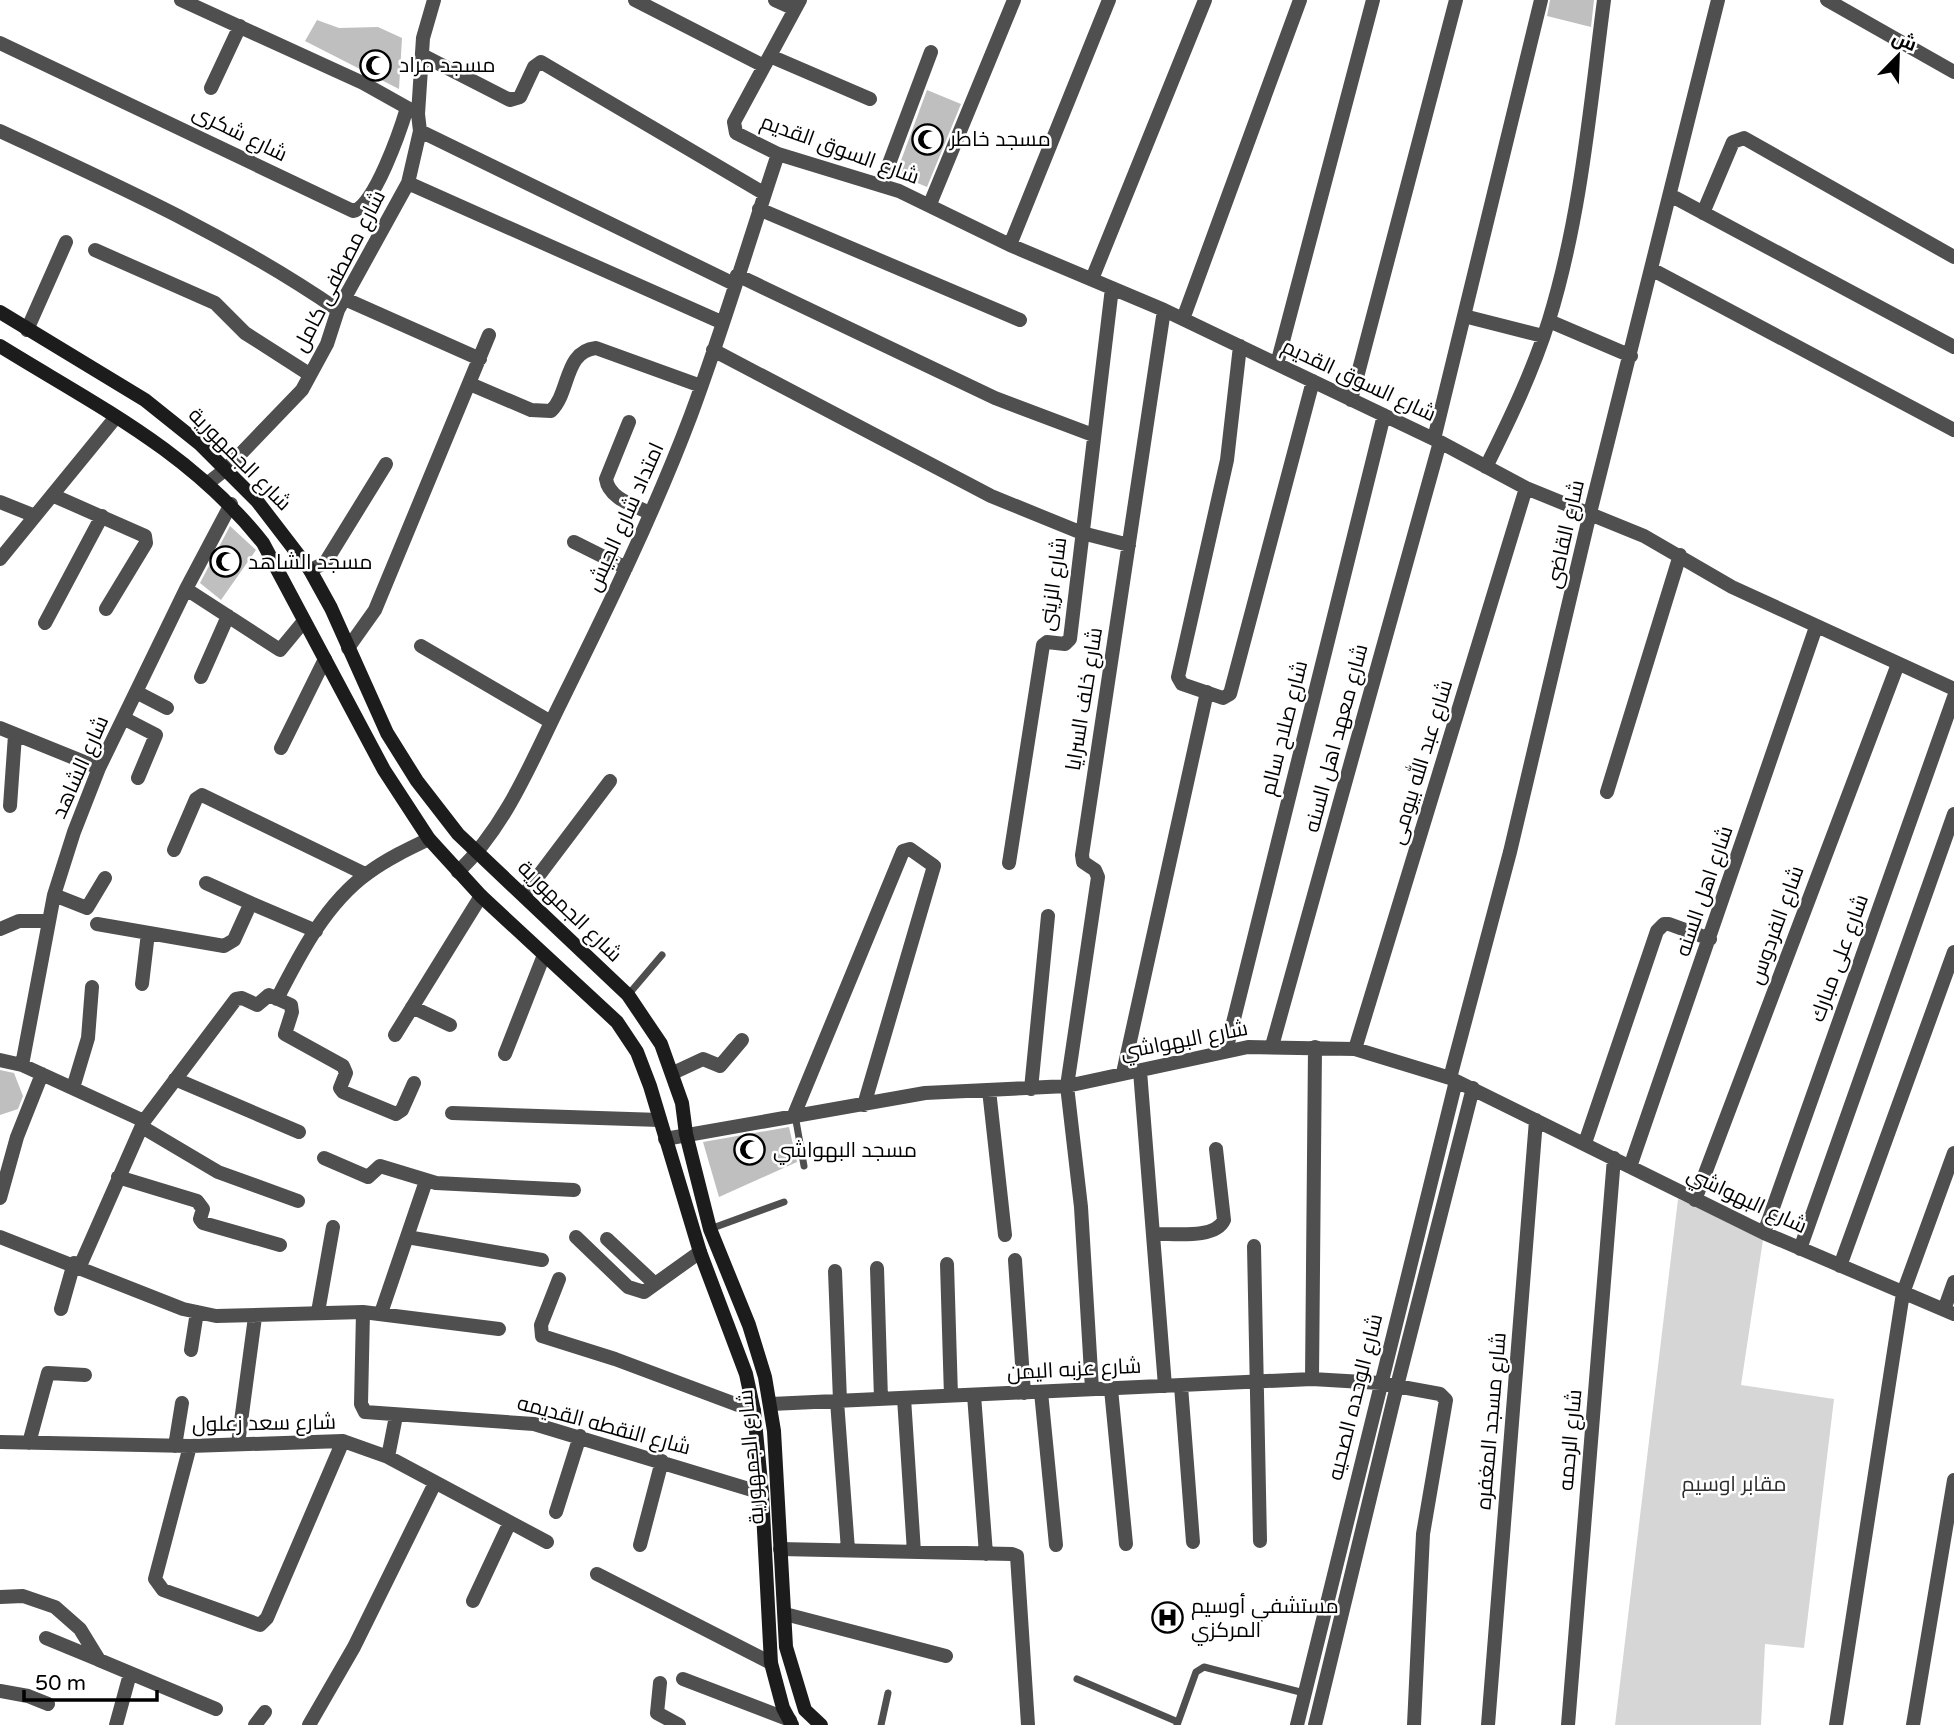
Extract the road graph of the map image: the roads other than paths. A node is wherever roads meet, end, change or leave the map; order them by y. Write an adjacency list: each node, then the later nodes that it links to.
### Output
1 (181, 0): 16 (street)
2 (434, 0): 19 (street, شارع مصطفى كامل)
3 (635, 0): 20 (street)
4 (775, 0): 15 (street)
5 (1014, 0): 32 (street)
6 (1109, 0): 36 (street)
7 (1205, 0): 41 (street)
8 (1300, 0): 47 (street)
9 (1373, 0): 60 (street)
10 (1456, 0): 65 (street)
11 (1541, 0): 46 (street, شارع معهد اهل السنه)
12 (1604, 0): 49 (street)
13 (1718, 0): 31 (street, شارع القاضى)
14 (1827, 0): 21 (street)
15 (798, 5): 20 (street)
16 (240, 26): 22 (street); 24 (street)
17 (0, 43): 24 (street, شارع شكرى)
18 (931, 52): 29 (street)
19 (422, 55): 24 (street, شارع مصطفى كامل); 30 (street)
20 (767, 61): 23 (street); 27 (street, شارع السوق القديم)
21 (1954, 72)
22 (211, 88)
23 (870, 99)
24 (412, 111): 26 (street, شارع مصطفى كامل)
25 (0, 131): 43 (street)
26 (420, 131): 28 (street, شارع مصطفى كامل); 40 (street)
27 (778, 154): 29 (street, شارع السوق القديم); 30 (street, امتداد شارع الجيش)
28 (408, 183): 43 (street, شارع مصطفى كامل); 50 (street)
29 (881, 185): 32 (street, شارع السوق القديم)
30 (765, 194): 33 (street, امتداد شارع الجيش)
31 (1670, 195): 34 (street); 39 (street, شارع القاضى)
32 (930, 204): 36 (street, شارع السوق القديم)
33 (759, 209): 40 (street, امتداد شارع الجيش); 48 (street)
34 (1703, 213): 38 (street); 56 (street)
35 (66, 242): 51 (street)
36 (1010, 245): 41 (street, شارع السوق القديم)
37 (95, 250): 61 (street)
38 (1954, 257)
39 (1653, 271): 58 (street, شارع القاضى); 69 (street)
40 (735, 279): 50 (street, امتداد شارع الجيش); 70 (street)
41 (1092, 279): 42 (street, شارع السوق القديم)
42 (1112, 288): 44 (street, شارع السوق القديم); 70 (street, شارع الزينى)
43 (341, 304): 59 (street); 61 (street, شارع مصطفى كامل)
44 (1164, 310): 47 (street, شارع السوق القديم); 86 (street, شارع خلف السرايا)
45 (0, 312): 51 (street, شارع الجمهورية)
46 (1464, 316): 53 (street); 71 (street, شارع معهد اهل السنه)
47 (1183, 319): 55 (street, شارع السوق القديم)
48 (1020, 320)
49 (1549, 320): 53 (street); 58 (street)
50 (721, 322): 57 (street, امتداد شارع الجيش)
51 (27, 330): 74 (street, شارع الجمهورية)
52 (489, 335): 59 (street)
53 (1543, 336): 73 (street)
54 (0, 346): 67 (street, شارع الجمهورية)
55 (1240, 346): 60 (street, شارع السوق القديم); 103 (street)
56 (1954, 347)
57 (713, 350): 64 (street, امتداد شارع الجيش); 84 (street)
58 (1631, 356): 81 (street, شارع القاضى)
59 (480, 359): 63 (street)
60 (1277, 364): 62 (street, شارع السوق القديم)
61 (309, 374): 74 (street, شارع مصطفى كامل)
62 (1313, 382): 65 (street, شارع السوق القديم); 103 (street)
63 (470, 384): 64 (street); 98 (street)
64 (701, 386): 80 (street, امتداد شارع الجيش)
65 (1351, 400): 66 (street, شارع السوق القديم)
66 (1384, 415): 71 (street, شارع السوق القديم); 151 (street, شارع صلاح سالم)
67 (116, 417): 75 (street, شارع الجمهورية); 77 (street)
68 (629, 422): 80 (street)
69 (1954, 430)
70 (1093, 435): 84 (street, شارع الزينى)
71 (1437, 441): 73 (street, شارع السوق القديم); 148 (street, شارع معهد اهل السنه)
72 (386, 464): 90 (street)
73 (1486, 467): 76 (street, شارع السوق القديم)
74 (226, 469): 75 (street, شارع مصطفى كامل); 90 (street, شارع الجمهورية)
75 (208, 483): 79 (street, شارع الجمهورية)
76 (1526, 488): 81 (street, شارع السوق القديم); 150 (street, شارع عبد الله بيومى)
77 (52, 495): 82 (street); 83 (street)
78 (0, 502): 82 (street)
79 (231, 504): 91 (street, شارع الشاهد); 94 (street, شارع الجمهورية)
80 (650, 513): 89 (street, امتداد شارع الجيش)
81 (1590, 513): 87 (street, شارع السوق القديم); 160 (street, شارع القاضى)
82 (35, 516): 88 (street)
83 (102, 516): 92 (street); 95 (street)
84 (1082, 533): 86 (street); 121 (street, شارع الزينى)
85 (574, 541): 89 (street)
86 (1129, 545): 162 (street, شارع خلف السرايا)
87 (1680, 555): 96 (street, شارع السوق القديم); 115 (street)
88 (0, 559)
89 (626, 568): 108 (street, امتداد شارع الجيش)
90 (310, 570): 98 (street, شارع الجمهورية)
91 (186, 589): 93 (street); 104 (street, شارع الشاهد)
92 (106, 608)
93 (228, 616): 94 (street); 101 (street)
94 (304, 621): 99 (street, شارع الجمهورية)
95 (45, 623)
96 (1816, 627): 100 (street, شارع السوق القديم); 136 (street, شارع اهل السنه)
97 (421, 646): 108 (street)
98 (348, 648): 120 (street, شارع الجمهورية)
99 (325, 659): 111 (street); 118 (street, شارع الجمهورية)
100 (1898, 664): 102 (street, شارع السوق القديم); 188 (street, شارع الفردوس)
101 (201, 677)
102 (1954, 690)
103 (1207, 692): 157 (street)
104 (138, 693): 106 (street); 107 (street, شارع الشاهد)
105 (1954, 697): 193 (street, شارع على مبارك)
106 (167, 708)
107 (124, 719): 112 (street, شارع الشاهد); 113 (street)
108 (551, 722): 120 (street, امتداد شارع الجيش)
109 (0, 728): 110 (street)
110 (15, 734): 112 (street); 116 (street)
111 (281, 748)
112 (99, 768): 126 (street, شارع الشاهد)
113 (138, 778)
114 (610, 781): 127 (street)
115 (1607, 792)
116 (10, 806)
117 (1954, 814): 202 (street)
118 (429, 839): 122 (street, شارع الجمهورية); 123 (street)
119 (174, 850): 123 (street)
120 (478, 852): 122 (street, امتداد شارع الجيش); 127 (street, شارع الجمهورية)
121 (1009, 863)
122 (458, 872): 128 (street, شارع الجمهورية)
123 (365, 874): 134 (street)
124 (105, 878): 126 (street)
125 (206, 883): 129 (street)
126 (54, 895): 131 (street, شارع الشاهد)
127 (524, 895): 142 (street, شارع الجمهورية)
128 (481, 896): 138 (street, شارع الجمهورية); 144 (street)
129 (256, 905): 134 (street); 135 (street)
130 (1048, 916): 165 (street)
131 (49, 921): 133 (street); 154 (street, شارع الشاهد)
132 (97, 924): 135 (street)
133 (0, 929)
134 (316, 931): 143 (street)
135 (148, 933): 140 (street)
136 (1710, 939): 176 (street); 182 (street, شارع اهل السنه)
137 (1954, 952): 208 (street)
138 (544, 955): 152 (street); 170 (street, شارع الجمهورية)
139 (662, 955): 142 (lane)
140 (142, 984)
141 (92, 987): 163 (street)
142 (628, 995): 156 (street, شارع الجمهورية)
143 (278, 999): 159 (street); 161 (street)
144 (412, 1007): 145 (street); 146 (street)
145 (450, 1025)
146 (395, 1035)
147 (742, 1040): 156 (street)
148 (1272, 1046): 149 (street, شارع البهواشي); 151 (street, شارع البهواشي)
149 (1315, 1046): 150 (street, شارع البهواشي); 225 (street)
150 (1355, 1049): 160 (street, شارع البهواشي)
151 (1226, 1051): 155 (street, شارع البهواشي)
152 (505, 1054)
153 (0, 1060): 154 (street)
154 (22, 1065): 158 (street)
155 (1140, 1071): 157 (street, شارع البهواشي); 195 (street)
156 (673, 1073): 174 (street, شارع الجمهورية)
157 (1124, 1073): 162 (street, شارع البهواشي)
158 (42, 1074): 163 (street); 183 (street)
159 (175, 1079): 172 (street); 173 (street)
160 (1453, 1079): 164 (street, شارع البهواشي); 227 (street, شارع الوحده الصحيه)
161 (414, 1083)
162 (1067, 1086): 165 (street, شارع البهواشي); 231 (street, شارع خلف السرايا)
163 (73, 1088): 172 (street)
164 (1473, 1088): 171 (street, شارع البهواشي); 230 (street, شارع الوحده الصحيه)
165 (1031, 1089): 166 (street, شارع البهواشي)
166 (989, 1090): 167 (street, شارع البهواشي); 194 (street)
167 (864, 1105): 169 (street, شارع البهواشي); 169 (street)
168 (452, 1113): 170 (street)
169 (794, 1115): 174 (street, شارع البهواشي); 181 (lane)
170 (660, 1119): 175 (street, شارع الجمهورية)
171 (1536, 1120): 176 (street, شارع البهواشي); 297 (street, شارع مسجد المغفره)
172 (143, 1124): 184 (street); 189 (street)
173 (299, 1132)
174 (686, 1134): 175 (street, شارع البهواشي); 192 (street, شارع الجمهورية)
175 (665, 1139): 203 (street, شارع الجمهورية)
176 (1585, 1143): 180 (street, شارع البهواشي)
177 (1216, 1149): 195 (street)
178 (1954, 1153): 214 (street)
179 (324, 1158): 185 (street)
180 (1614, 1158): 182 (street, شارع البهواشي); 298 (street, شارع الرحمه)
181 (804, 1166)
182 (1630, 1167): 188 (street, شارع البهواشي)
183 (4, 1170): 187 (street)
184 (118, 1177): 200 (street); 207 (street)
185 (426, 1181): 186 (street); 197 (street)
186 (574, 1190)
187 (0, 1197)
188 (1695, 1200): 193 (street, شارع البهواشي)
189 (298, 1201)
190 (784, 1202): 192 (lane)
191 (334, 1227): 217 (street)
192 (710, 1229): 241 (street, شارع الجمهورية)
193 (1764, 1233): 202 (street, شارع البهواشي)
194 (1005, 1234)
195 (1153, 1234): 228 (street)
196 (0, 1237): 207 (street)
197 (407, 1237): 204 (street); 220 (street)
198 (576, 1237): 213 (street)
199 (607, 1239): 213 (street)
200 (280, 1245)
201 (1254, 1246): 226 (street)
202 (1800, 1249): 208 (street, شارع البهواشي)
203 (700, 1252): 213 (street); 242 (street, شارع الجمهورية)
204 (542, 1260)
205 (1015, 1260): 234 (street)
206 (947, 1264): 236 (street)
207 (77, 1265): 215 (street); 216 (street)
208 (1840, 1266): 214 (street, شارع البهواشي)
209 (877, 1268): 238 (street)
210 (835, 1271): 239 (street)
211 (559, 1279): 242 (street)
212 (1954, 1282): 219 (street)
213 (655, 1284)
214 (1903, 1293): 219 (street, شارع البهواشي); 299 (street)
215 (61, 1309)
216 (197, 1312): 221 (street); 223 (street)
217 (318, 1312): 218 (street); 221 (street)
218 (363, 1312): 220 (street); 243 (street, شارع النقطه القديمه)
219 (1949, 1312)
220 (381, 1313): 222 (street)
221 (256, 1317): 248 (street)
222 (499, 1329)
223 (191, 1350)
224 (85, 1375): 247 (street)
225 (1312, 1379): 226 (street, شارع عزبه اليمن); 227 (street, شارع عزبه اليمن)
226 (1258, 1381): 229 (street, شارع عزبه اليمن); 257 (street)
227 (1380, 1383): 230 (street, شارع عزبه اليمن); 281 (street, شارع الوحده الصحيه)
228 (1165, 1386): 229 (street, شارع عزبه اليمن); 232 (street, شارع عزبه اليمن)
229 (1181, 1386): 259 (street)
230 (1396, 1386): 295 (street, شارع الوحده الصحيه); 296 (street, شارع عزبه اليمن)
231 (1092, 1389): 232 (street, شارع عزبه اليمن); 233 (street, شارع عزبه اليمن)
232 (1111, 1389): 260 (street)
233 (1041, 1392): 234 (street, شارع عزبه اليمن); 262 (street)
234 (1024, 1393): 235 (street, شارع عزبه اليمن)
235 (974, 1395): 236 (street, شارع عزبه اليمن); 266 (street)
236 (951, 1396): 237 (street, شارع عزبه اليمن)
237 (904, 1398): 238 (street, شارع عزبه اليمن); 265 (street)
238 (881, 1399): 239 (street, شارع عزبه اليمن)
239 (839, 1401): 241 (street, شارع عزبه اليمن); 264 (street)
240 (182, 1403): 249 (street)
241 (771, 1404): 263 (street, شارع الجمهورية)
242 (754, 1411): 254 (street, شارع الجمهورية)
243 (396, 1416): 244 (street, شارع النقطه القديمه); 250 (street)
244 (580, 1436): 251 (street, شارع النقطه القديمه); 255 (street)
245 (343, 1441): 248 (street, شارع سعد زعلول); 249 (street); 250 (street, شارع سعد زعلول)
246 (0, 1442): 247 (street, شارع سعد زعلول)
247 (29, 1443): 249 (street, شارع سعد زعلول)
248 (239, 1444): 249 (street, شارع سعد زعلول)
249 (182, 1446)
250 (388, 1457): 253 (street, شارع سعد زعلول)
251 (663, 1461): 254 (street, شارع النقطه القديمه); 261 (street)
252 (1954, 1480): 300 (street)
253 (435, 1483): 256 (street, شارع سعد زعلول); 289 (street)
254 (762, 1493): 274 (street, شارع الجمهورية)
255 (556, 1512)
256 (510, 1522): 258 (street, شارع سعد زعلول); 269 (street)
257 (1260, 1541)
258 (547, 1542)
259 (1193, 1542)
260 (1126, 1544)
261 (640, 1545)
262 (1056, 1545)
263 (780, 1549): 264 (street); 270 (street, شارع الجمهورية)
264 (848, 1550): 265 (street)
265 (914, 1552): 266 (street)
266 (986, 1554): 293 (street)
267 (597, 1574): 274 (street)
268 (0, 1597): 273 (street)
269 (473, 1601)
270 (785, 1614): 272 (street); 291 (street, شارع الجمهورية)
271 (46, 1638): 273 (street)
272 (946, 1656)
273 (99, 1660): 275 (street)
274 (771, 1663): 285 (street, شارع الجمهورية)
275 (130, 1674): 283 (street); 287 (street)
276 (1077, 1678): 286 (lane)
277 (683, 1679): 285 (street)
278 (660, 1683): 290 (street)
279 (0, 1691): 282 (street)
280 (888, 1693): 292 (lane)
281 (1304, 1693): 286 (lane); 294 (street, شارع الوحده الصحيه)
282 (48, 1704)
283 (216, 1709)
284 (265, 1712): 288 (street)
285 (791, 1722)
286 (1178, 1723)
287 (116, 1725)
288 (255, 1725)
289 (309, 1725)
290 (679, 1725)
291 (821, 1725)
292 (881, 1725)
293 (1028, 1725)
294 (1297, 1725)
295 (1315, 1725)
296 (1414, 1725)
297 (1488, 1725)
298 (1567, 1725)
299 (1836, 1725)
300 (1913, 1725)

